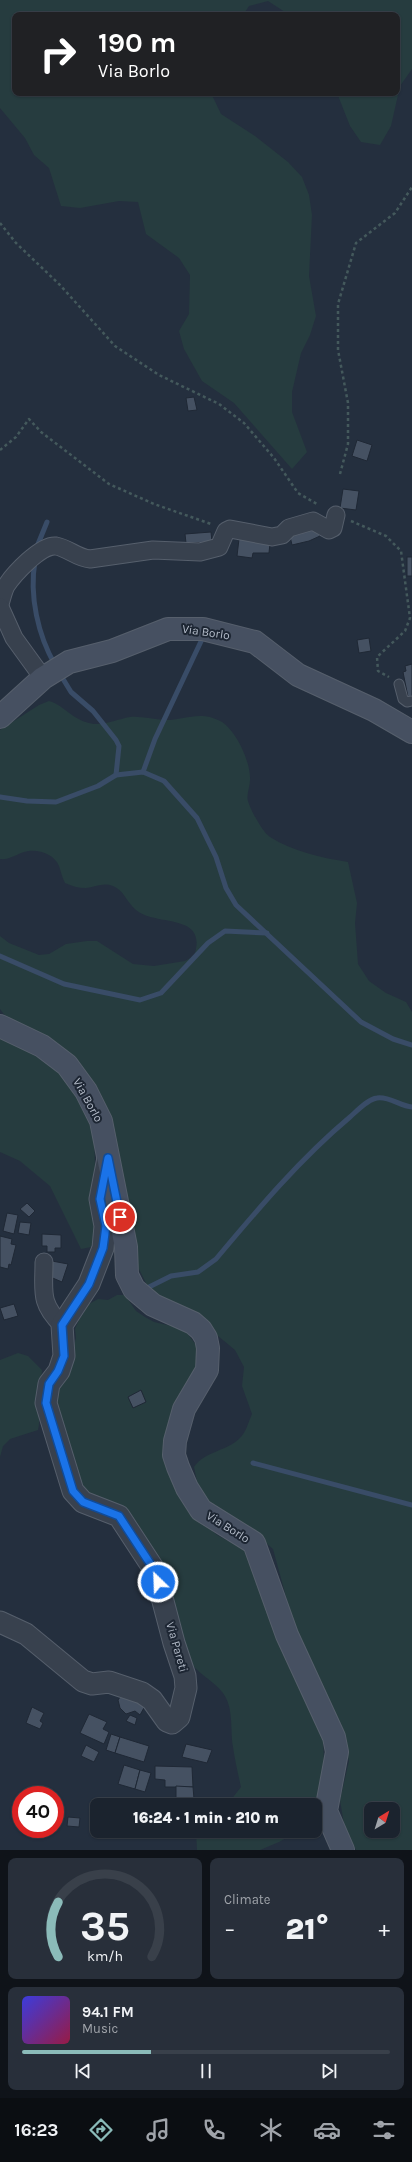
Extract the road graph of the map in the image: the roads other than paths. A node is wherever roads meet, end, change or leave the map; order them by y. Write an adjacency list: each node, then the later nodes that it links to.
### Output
1 (336, 515): 2 (street)
2 (0, 604)
3 (0, 607): 4 (street)
4 (43, 678): 7 (main road, Via Borlo); 8 (main road, Via Borlo)
5 (399, 684): 6 (lane)
6 (412, 701)
7 (0, 717)
8 (412, 732)
9 (0, 1026): 10 (main road, Via Borlo)
10 (108, 1158): 12 (street); 14 (main road, Via Borlo)
11 (44, 1262): 12 (street)
12 (62, 1325): 13 (street, Via Pareti)
13 (0, 1622)
14 (343, 1850)

